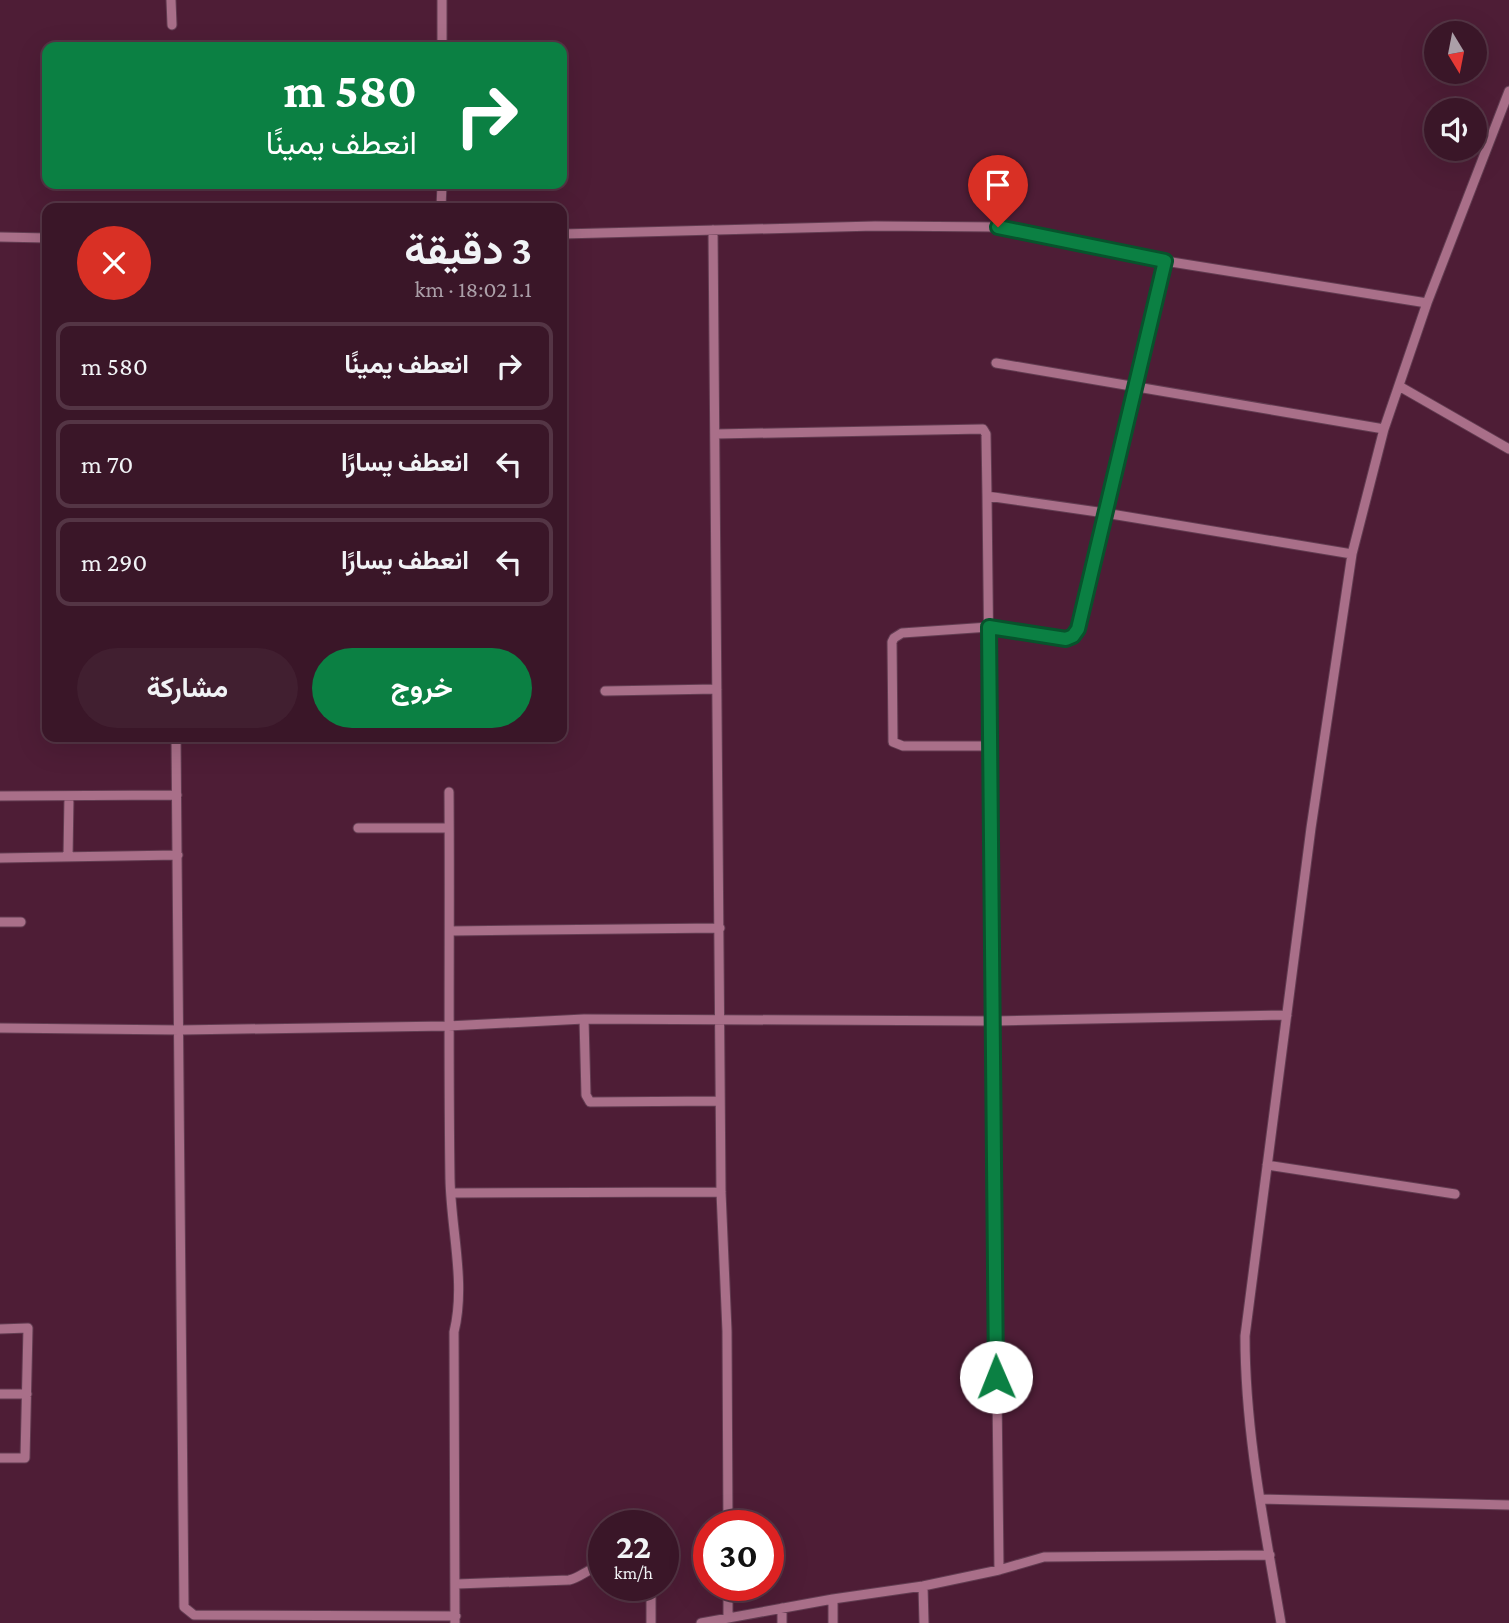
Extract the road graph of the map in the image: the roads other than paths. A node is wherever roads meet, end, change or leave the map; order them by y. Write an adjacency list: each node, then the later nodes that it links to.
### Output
1 (171, 0): 3 (street)
2 (442, 0): 4 (street)
3 (172, 25)
4 (442, 42)
5 (1509, 91): 11 (street)
6 (713, 230): 7 (street); 10 (street); 16 (street)
7 (567, 234)
8 (0, 237): 9 (street)
9 (42, 238)
10 (1165, 261): 11 (street); 13 (street)
11 (1427, 303): 14 (street)
12 (996, 363): 13 (street)
13 (1134, 386): 15 (street); 19 (street)
14 (1399, 386): 15 (street); 17 (street)
15 (1384, 429): 20 (street)
16 (716, 434): 18 (street); 22 (street)
17 (1509, 449)
18 (987, 496): 19 (street); 21 (street)
19 (1105, 513): 20 (street); 21 (street)
20 (1352, 554): 39 (street)
21 (989, 627): 25 (street); 25 (street)
22 (716, 689): 23 (street); 37 (street)
23 (605, 691)
24 (176, 742): 27 (street)
25 (990, 746): 42 (street)
26 (449, 792): 31 (street)
27 (177, 794): 29 (street); 32 (street)
28 (0, 796): 29 (street)
29 (69, 796): 33 (street)
30 (358, 828): 31 (street)
31 (449, 828): 38 (street)
32 (178, 855): 33 (street); 45 (street)
33 (68, 857): 34 (street)
34 (0, 858)
35 (0, 922): 36 (street)
36 (22, 922)
37 (720, 928): 38 (street); 41 (street)
38 (450, 931): 43 (street)
39 (1287, 1015): 42 (street); 47 (street)
40 (584, 1019): 41 (street); 43 (street); 46 (street)
41 (721, 1019): 42 (street); 46 (street)
42 (994, 1021): 60 (street)
43 (448, 1026): 45 (street); 49 (street)
44 (0, 1028): 45 (street)
45 (180, 1030): 67 (street)
46 (720, 1101): 48 (street)
47 (1267, 1165): 50 (street); 55 (street)
48 (721, 1192): 49 (street); 57 (street)
49 (451, 1193): 61 (street)
50 (1455, 1194)
51 (0, 1329): 53 (street)
52 (0, 1394): 53 (street)
53 (27, 1394): 54 (street)
54 (0, 1458)
55 (1260, 1499): 56 (street); 58 (street)
56 (1509, 1505)
57 (727, 1510)
58 (1270, 1555): 60 (street); 74 (street)
59 (588, 1570): 61 (street)
60 (999, 1570): 62 (street)
61 (457, 1584): 67 (street)
62 (923, 1586): 63 (street); 73 (street)
63 (833, 1599): 66 (street); 72 (street)
64 (651, 1601): 69 (street)
65 (725, 1601): 68 (street)
66 (782, 1608): 68 (street); 71 (street)
67 (456, 1620)
68 (722, 1620): 70 (street)
69 (652, 1623)
70 (701, 1623)
71 (782, 1623)
72 (834, 1623)
73 (924, 1623)
74 (1281, 1623)

